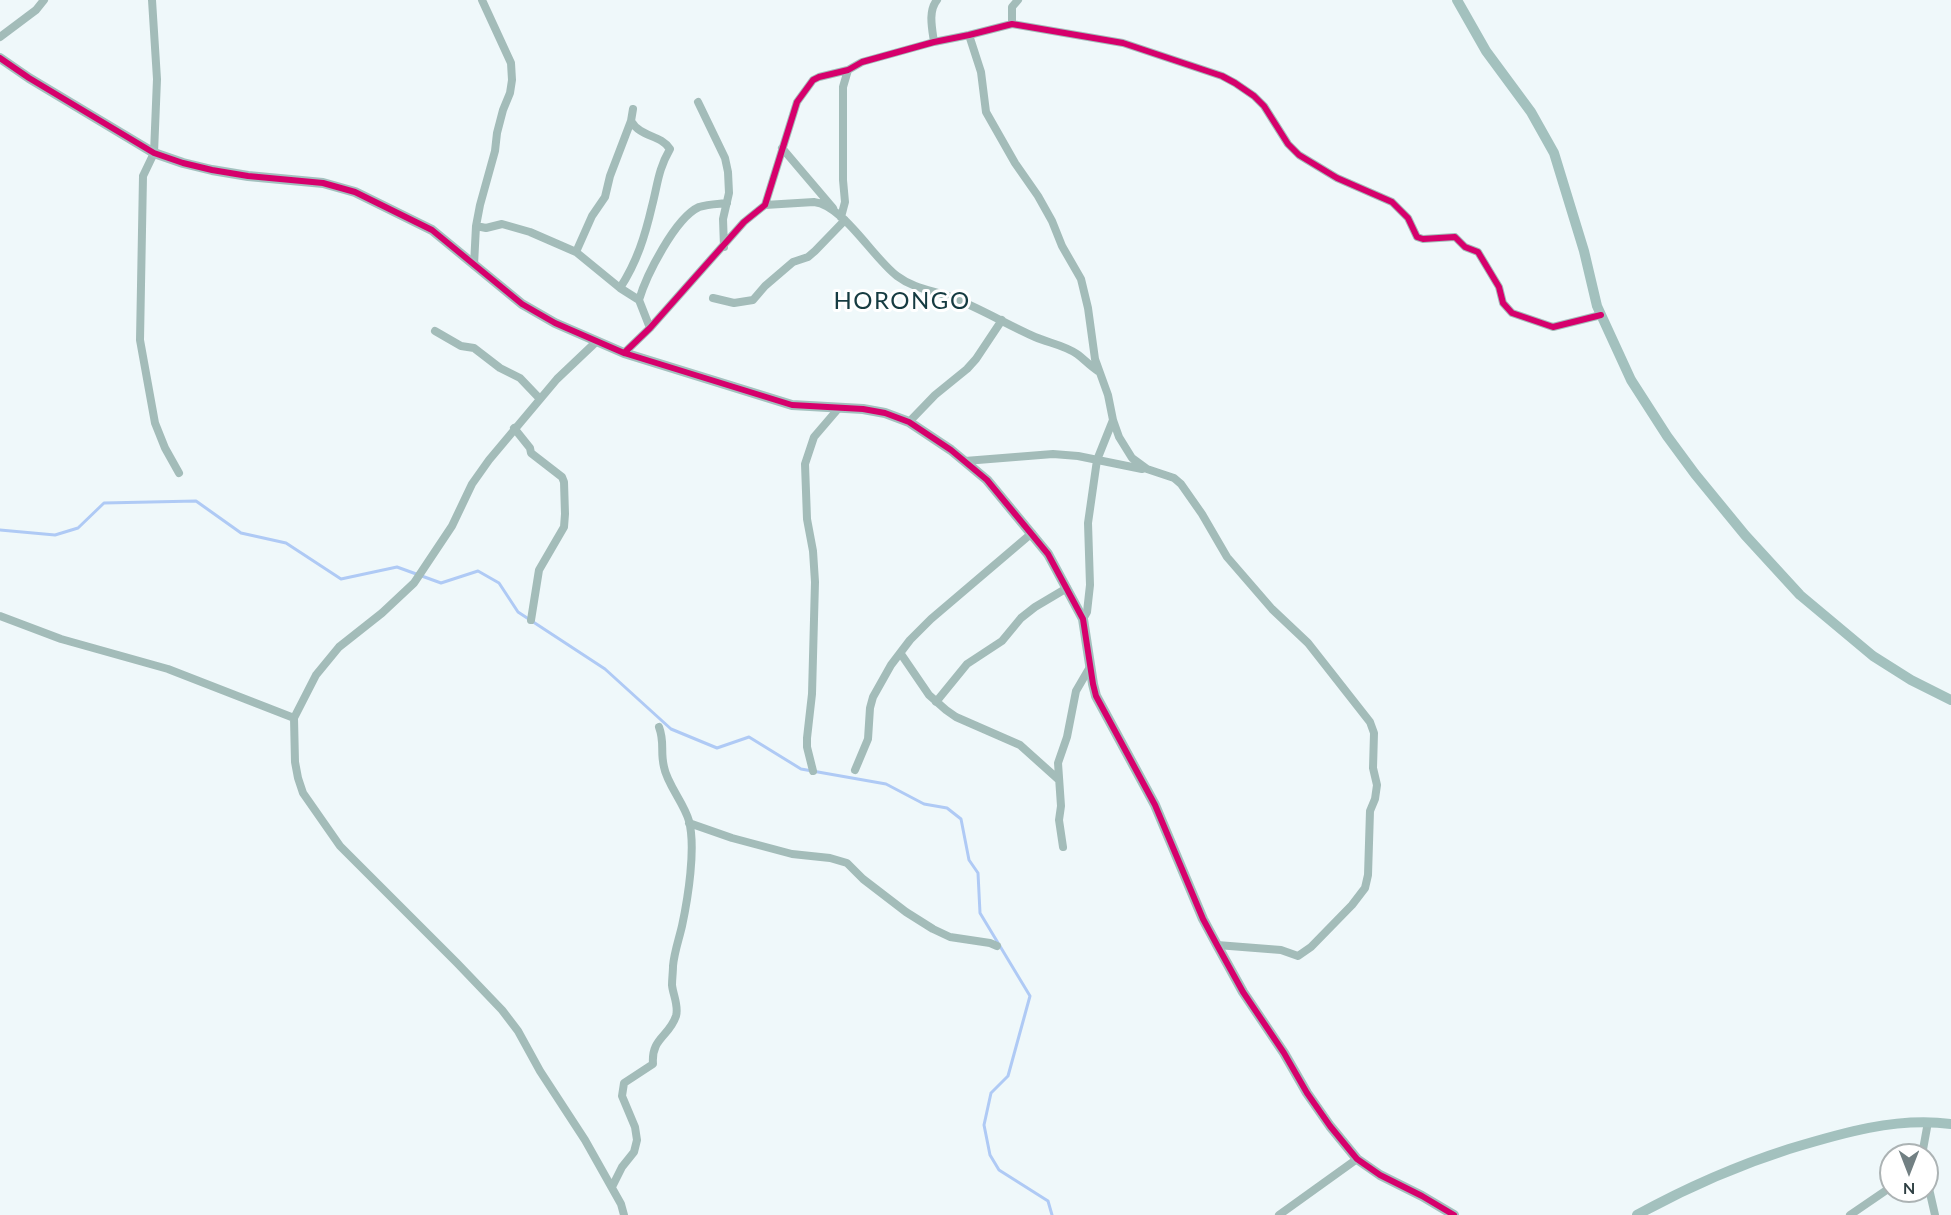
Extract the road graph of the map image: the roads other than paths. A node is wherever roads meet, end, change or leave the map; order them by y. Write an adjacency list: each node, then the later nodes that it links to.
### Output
1 (45, 0): 9 (street)
2 (152, 0): 17 (street)
3 (482, 0): 21 (street)
4 (937, 0): 10 (street)
5 (1018, 0): 7 (street)
6 (1458, 0): 28 (street)
7 (1012, 24): 8 (street); 28 (street)
8 (969, 35): 10 (street); 34 (street)
9 (0, 37)
10 (933, 42): 12 (street)
11 (0, 58): 17 (street)
12 (848, 70): 16 (street); 20 (street)
13 (698, 102): 18 (street)
14 (633, 109): 15 (street)
15 (630, 121): 23 (street); 25 (street)
16 (782, 148): 19 (street); 20 (street)
17 (154, 153): 24 (street); 43 (street)
18 (727, 203): 22 (street); 27 (street)
19 (765, 205): 20 (street); 22 (street)
20 (841, 216): 26 (street); 29 (street)
21 (476, 226): 23 (street); 24 (street)
22 (724, 247): 30 (street)
23 (576, 252): 25 (street)
24 (474, 265): 32 (street)
25 (620, 288): 27 (street)
26 (712, 298)
27 (639, 300): 30 (street)
28 (1601, 315): 51 (street)
29 (1002, 320): 34 (street); 38 (street)
30 (650, 328): 33 (street)
31 (435, 331): 35 (street)
32 (596, 342): 33 (street); 35 (street)
33 (624, 353): 36 (street)
34 (1098, 371): 37 (street)
35 (540, 399): 39 (street)
36 (838, 409): 38 (street); 56 (street)
37 (1113, 420): 40 (street); 42 (street)
38 (909, 422): 41 (street)
39 (514, 428): 48 (street); 53 (street)
40 (1096, 460): 41 (street); 42 (street); 47 (street)
41 (965, 461): 44 (street)
42 (1147, 469): 60 (street)
43 (179, 473)
44 (1032, 533): 45 (street); 49 (street)
45 (1067, 588): 47 (street); 52 (street)
46 (0, 616): 53 (street)
47 (1083, 619): 50 (street)
48 (531, 620)
49 (901, 654): 52 (street); 55 (street)
50 (1090, 667): 57 (street); 60 (street)
51 (1951, 700)
52 (936, 702): 57 (street)
53 (294, 718): 66 (street)
54 (659, 727): 58 (street)
55 (855, 770)
56 (813, 771)
57 (1059, 780): 59 (street)
58 (689, 823): 61 (street); 66 (street)
59 (1063, 847)
60 (1216, 945): 65 (street)
61 (997, 946)
62 (1928, 1122): 63 (street); 64 (street); 71 (street)
63 (1951, 1124)
64 (1925, 1143)
65 (1357, 1159): 69 (street); 70 (street)
66 (612, 1187): 68 (street)
67 (1879, 1195): 72 (street)
68 (624, 1215)
69 (1279, 1215)
70 (1454, 1215)
71 (1637, 1215)
72 (1850, 1215)

